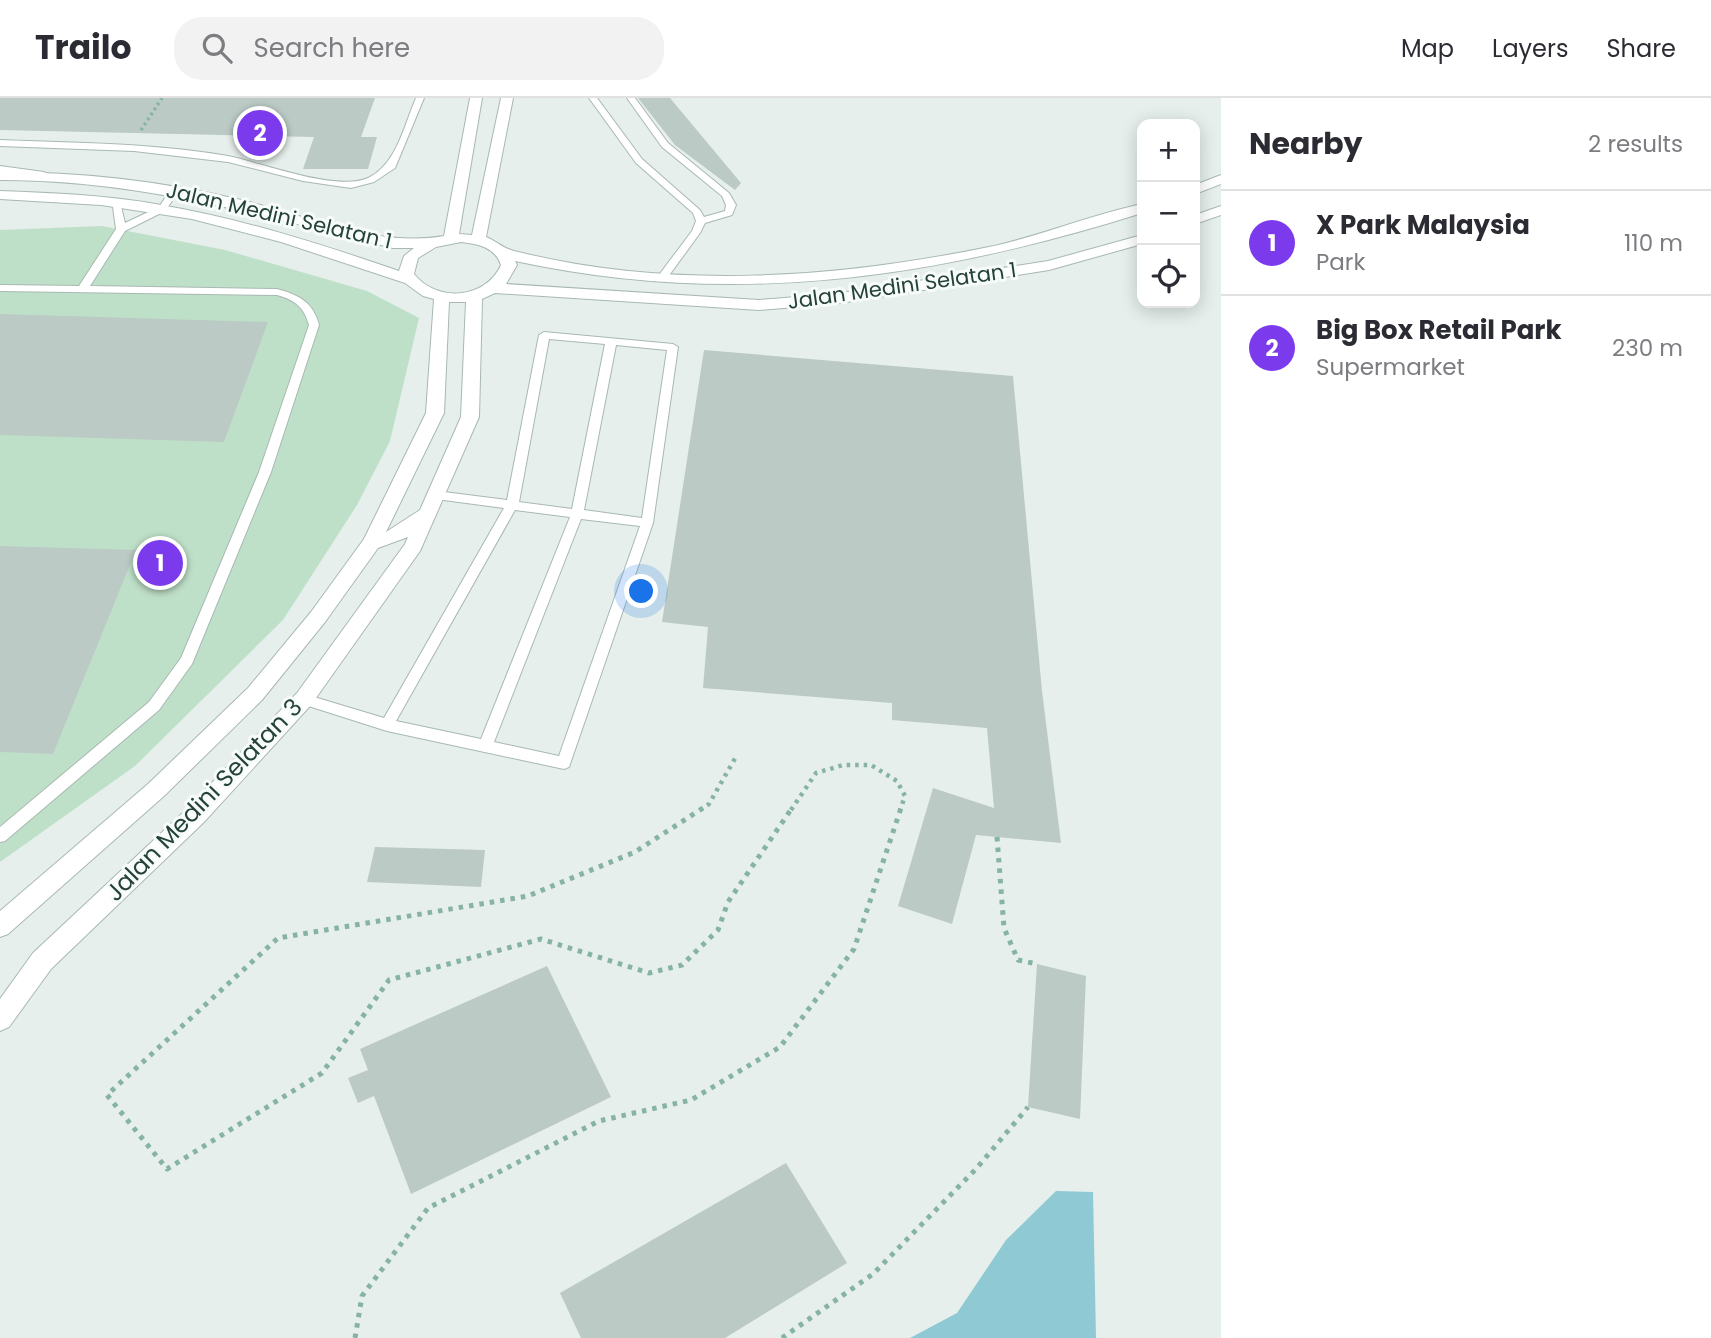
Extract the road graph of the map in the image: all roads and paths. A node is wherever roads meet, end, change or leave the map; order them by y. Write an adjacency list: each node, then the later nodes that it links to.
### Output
1 (420, 98): 6 (lane)
2 (476, 98): 21 (street)
3 (507, 98): 22 (street)
4 (593, 98): 19 (lane)
5 (631, 98): 19 (lane)
6 (0, 143)
7 (0, 169): 9 (lane)
8 (0, 176): 9 (street, Jalan Medini Selatan 1)
9 (52, 176): 12 (street, Jalan Medini Selatan 1)
10 (1221, 179): 11 (street)
11 (1200, 188)
12 (174, 191): 15 (lane); 24 (street, Jalan Medini Selatan 1)
13 (0, 195): 14 (street, Jalan Medini Selatan 1)
14 (115, 202): 15 (street, Jalan Medini Selatan 1); 20 (lane)
15 (162, 209): 20 (lane); 26 (street, Jalan Medini Selatan 1)
16 (1137, 210): 27 (street, Jalan Medini Selatan 1)
17 (1221, 210): 18 (street)
18 (1200, 218)
19 (701, 221): 27 (lane)
20 (121, 229): 30 (lane)
21 (451, 239): 22 (street); 24 (street)
22 (478, 240): 25 (street)
23 (1137, 240): 29 (street, Jalan Medini Selatan 1)
24 (432, 243): 26 (street)
25 (505, 254): 27 (street, Jalan Medini Selatan 1); 29 (street)
26 (409, 279): 32 (street)
27 (661, 279)
28 (0, 288): 30 (lane)
29 (491, 288): 31 (street)
30 (82, 290): 43 (lane)
31 (474, 295): 32 (street); 34 (street, Jalan Medini Selatan 3)
32 (442, 297): 38 (street, Jalan Medini Selatan 3)
33 (611, 342): 35 (lane); 36 (lane); 37 (lane)
34 (432, 504): 35 (lane); 38 (street); 39 (street, Jalan Medini Selatan 3)
35 (512, 505): 36 (lane); 40 (lane)
36 (577, 514): 37 (lane); 41 (lane)
37 (647, 523): 41 (lane)
38 (372, 542): 45 (street, Jalan Medini Selatan 3)
39 (304, 699): 40 (lane); 47 (street, Jalan Medini Selatan 3)
40 (387, 725): 41 (lane)
41 (485, 746)
42 (737, 755): 49 (path)
43 (0, 836)
44 (997, 837): 46 (path)
45 (0, 926)
46 (1037, 964)
47 (0, 1019)
48 (1028, 1107): 50 (path)
49 (355, 1338)
50 (782, 1338)

